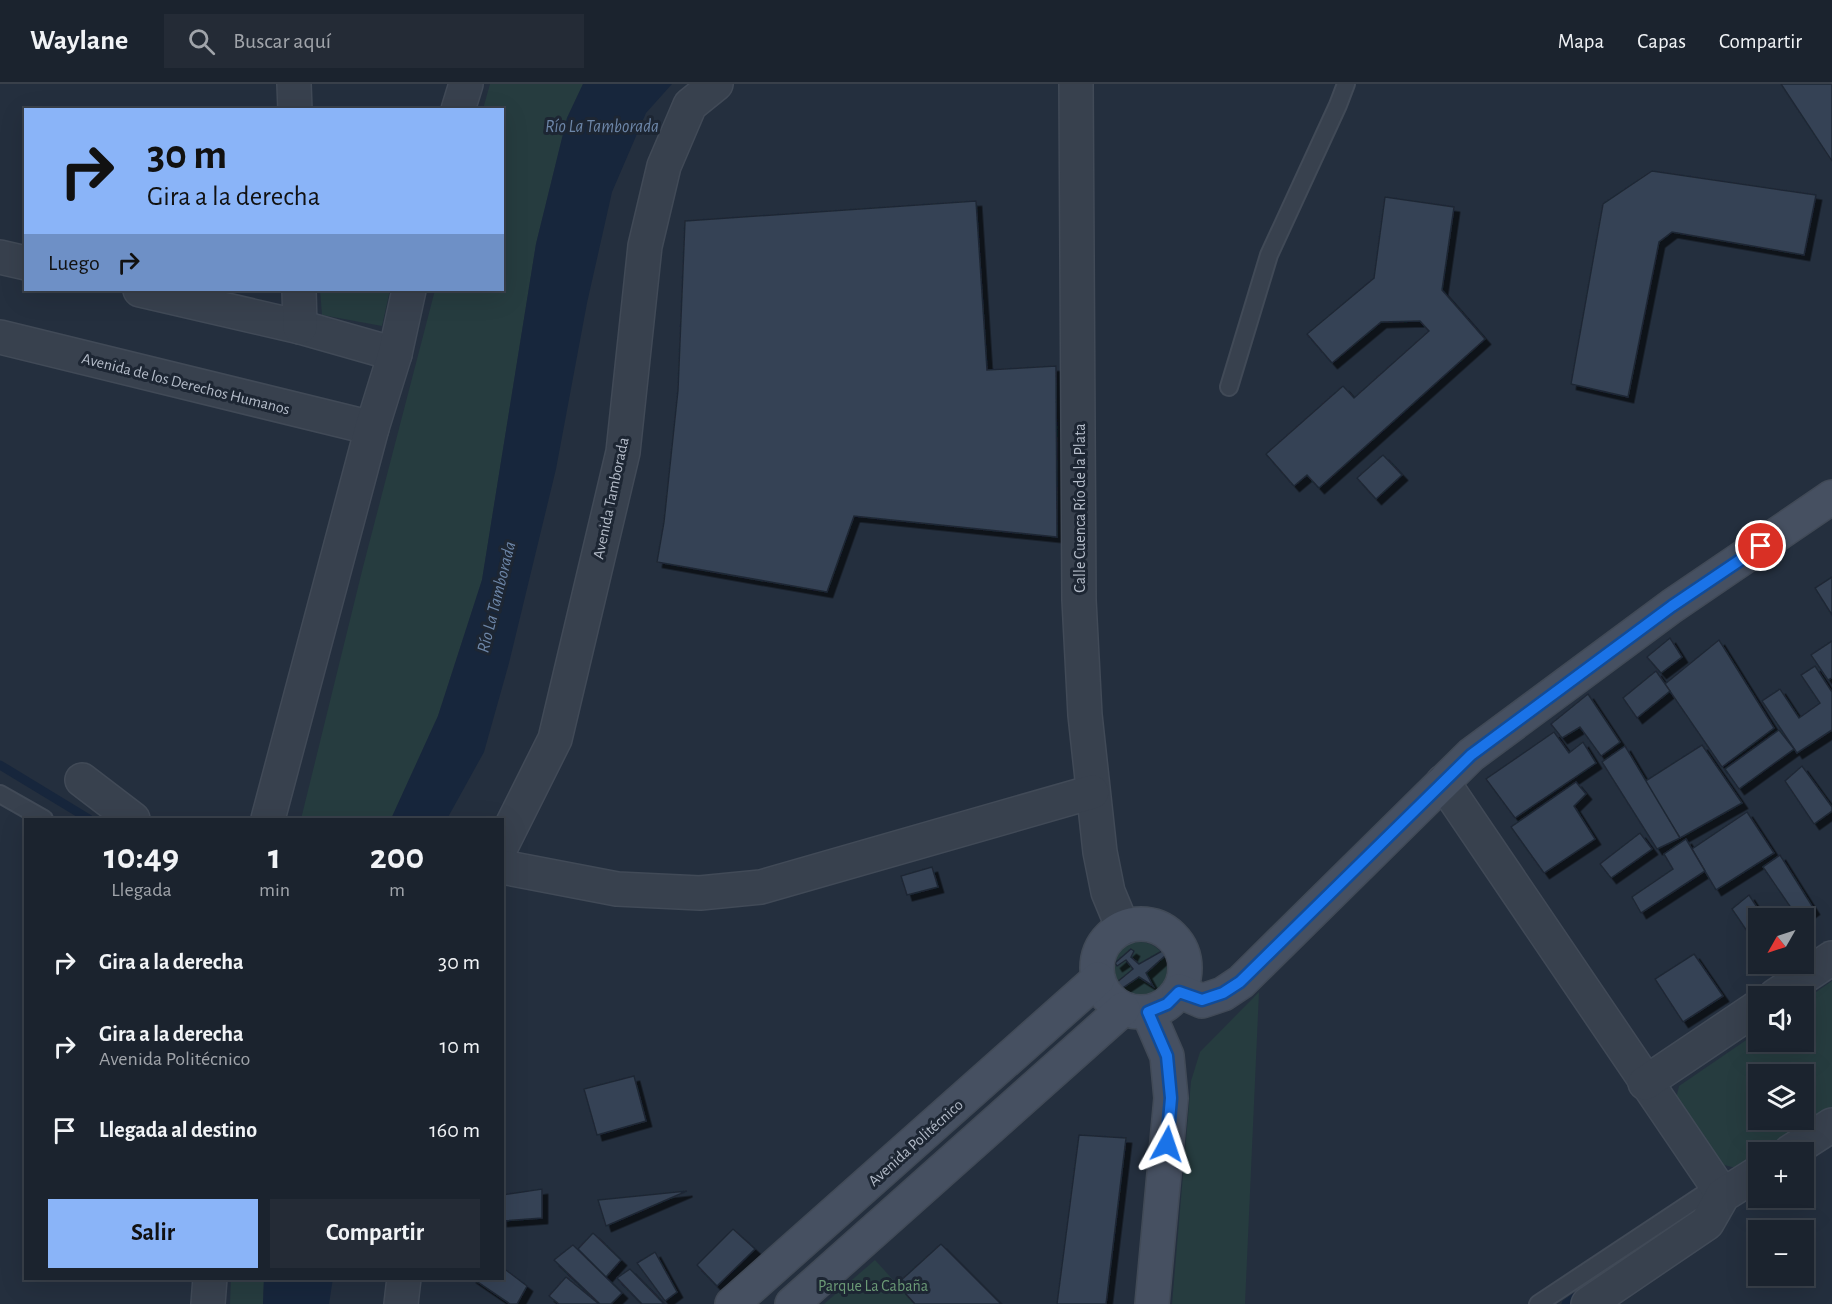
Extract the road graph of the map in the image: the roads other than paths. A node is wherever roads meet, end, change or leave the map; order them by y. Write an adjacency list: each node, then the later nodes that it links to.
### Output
1 (294, 84): 6 (street)
2 (466, 84): 7 (street)
3 (716, 84): 26 (street, Avenida Tamborada)
4 (1076, 84): 21 (street, Calle Cuenca Río de la Plata)
5 (1346, 84): 16 (lane)
6 (295, 108)
7 (459, 108)
8 (0, 257): 9 (street)
9 (24, 263)
10 (144, 291): 13 (street)
11 (299, 291): 13 (street)
12 (409, 291): 15 (street)
13 (300, 327): 15 (street)
14 (0, 338): 17 (street, Avenida de los Derechos Humanos)
15 (395, 354): 17 (street)
16 (1229, 387)
17 (372, 428): 25 (street)
18 (1832, 497): 20 (main road)
19 (82, 780): 24 (street)
20 (1443, 782): 32 (main road); 35 (street)
21 (1092, 792): 27 (street); 28 (street, Calle Cuenca Río de la Plata)
22 (0, 794): 23 (lane)
23 (42, 818)
24 (132, 818)
25 (268, 818)
26 (504, 841)
27 (504, 867)
28 (1123, 928): 30 (main road); 32 (main road)
29 (1832, 958): 31 (street)
30 (1098, 979): 33 (main road); 44 (main road, Avenida Politécnico)
31 (1790, 986)
32 (1179, 992): 33 (main road)
33 (1135, 1011): 45 (main road); 46 (main road)
34 (1748, 1014): 35 (street)
35 (1646, 1083): 39 (street)
36 (1832, 1125): 37 (street)
37 (1806, 1142)
38 (1748, 1178): 39 (street)
39 (1719, 1191): 47 (lane); 48 (street)
40 (210, 1280): 42 (street)
41 (404, 1280): 43 (street)
42 (208, 1304)
43 (400, 1304)
44 (732, 1304)
45 (792, 1304)
46 (1152, 1304)
47 (1538, 1304)
48 (1588, 1304)

